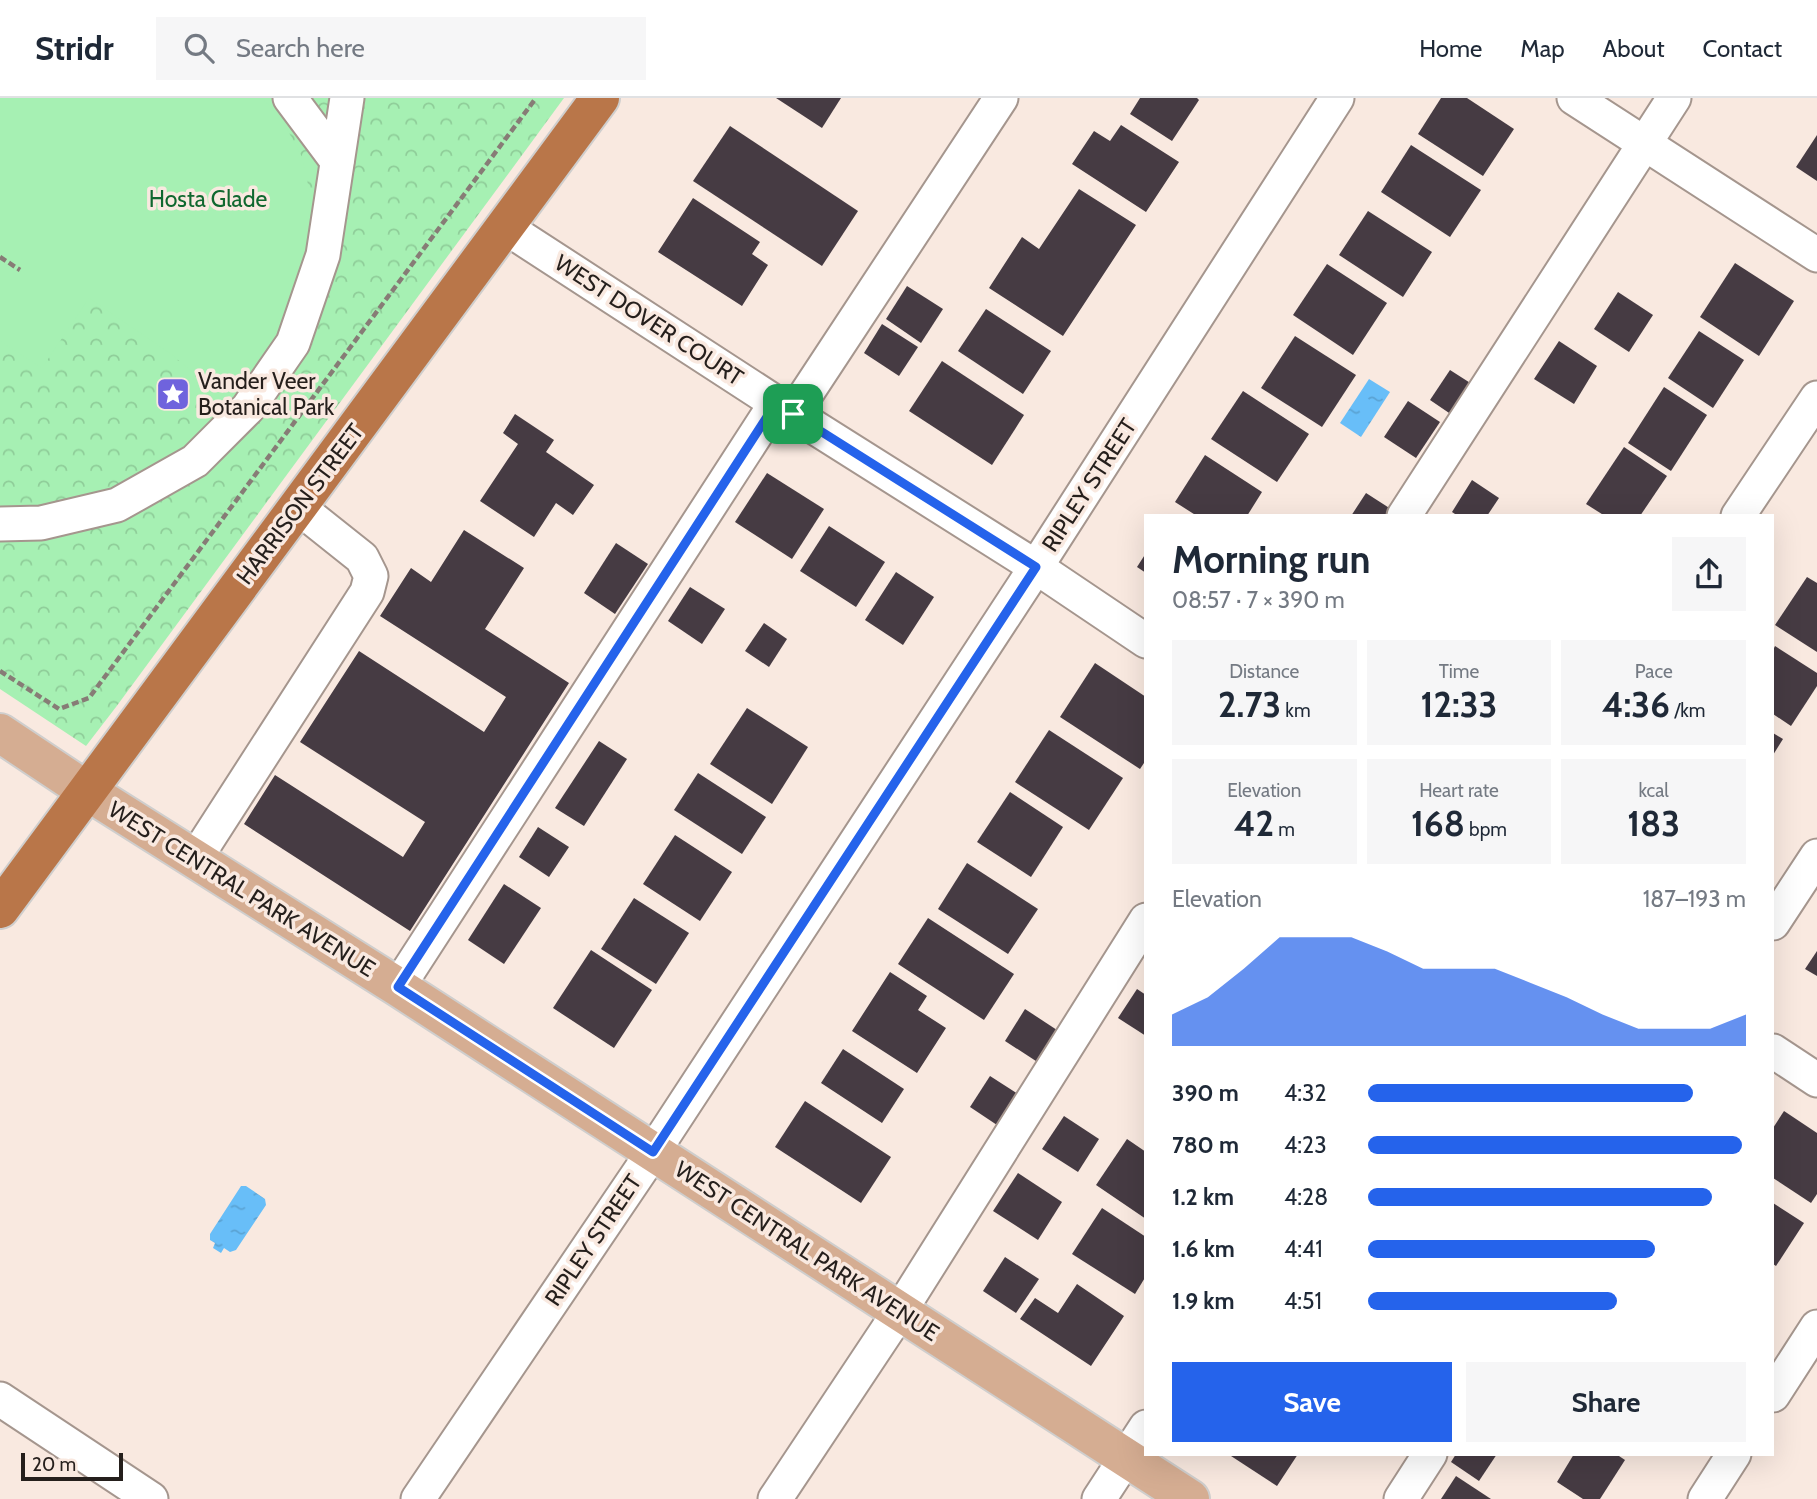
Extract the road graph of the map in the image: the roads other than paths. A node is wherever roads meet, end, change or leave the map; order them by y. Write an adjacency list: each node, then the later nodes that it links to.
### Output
1 (290, 98): 9 (street)
2 (347, 98): 9 (street)
3 (600, 98): 10 (highway, HARRISON STREET)
4 (1001, 98): 13 (street)
5 (1338, 98): 18 (street, RIPLEY STREET)
6 (1574, 98): 8 (street)
7 (1674, 98): 8 (street)
8 (1645, 143): 11 (street); 15 (street)
9 (337, 161): 17 (street)
10 (505, 227): 13 (street, WEST DOVER COURT); 14 (highway, HARRISON STREET)
11 (1817, 255)
12 (1817, 398): 16 (street)
13 (785, 408): 18 (street, WEST DOVER COURT); 27 (street)
14 (298, 507): 21 (highway, HARRISON STREET); 23 (street)
15 (1405, 514)
16 (1739, 514)
17 (0, 524)
18 (1036, 567): 19 (street, WEST DOVER COURT); 30 (street, RIPLEY STREET)
19 (1144, 640)
20 (0, 733): 21 (main road, WEST CENTRAL PARK AVENUE)
21 (87, 791): 23 (main road, WEST CENTRAL PARK AVENUE); 24 (highway, HARRISON STREET)
22 (1817, 856): 25 (street)
23 (195, 859): 27 (main road, WEST CENTRAL PARK AVENUE)
24 (0, 909)
25 (1774, 921)
26 (1144, 923): 31 (street)
27 (398, 987): 30 (main road, WEST CENTRAL PARK AVENUE)
28 (1774, 1052): 29 (street)
29 (1817, 1080)
30 (653, 1152): 31 (main road, WEST CENTRAL PARK AVENUE); 40 (street, RIPLEY STREET)
31 (900, 1311): 35 (main road, WEST CENTRAL PARK AVENUE); 41 (street)
32 (1817, 1327): 33 (street)
33 (1774, 1393)
34 (0, 1399): 39 (street)
35 (1136, 1442): 42 (street)
36 (1149, 1456): 43 (main road, WEST CENTRAL PARK AVENUE)
37 (1429, 1456): 44 (street)
38 (1733, 1456): 45 (street)
39 (151, 1499)
40 (418, 1499)
41 (775, 1499)
42 (1099, 1499)
43 (1190, 1499)
44 (1401, 1499)
45 (1705, 1499)

